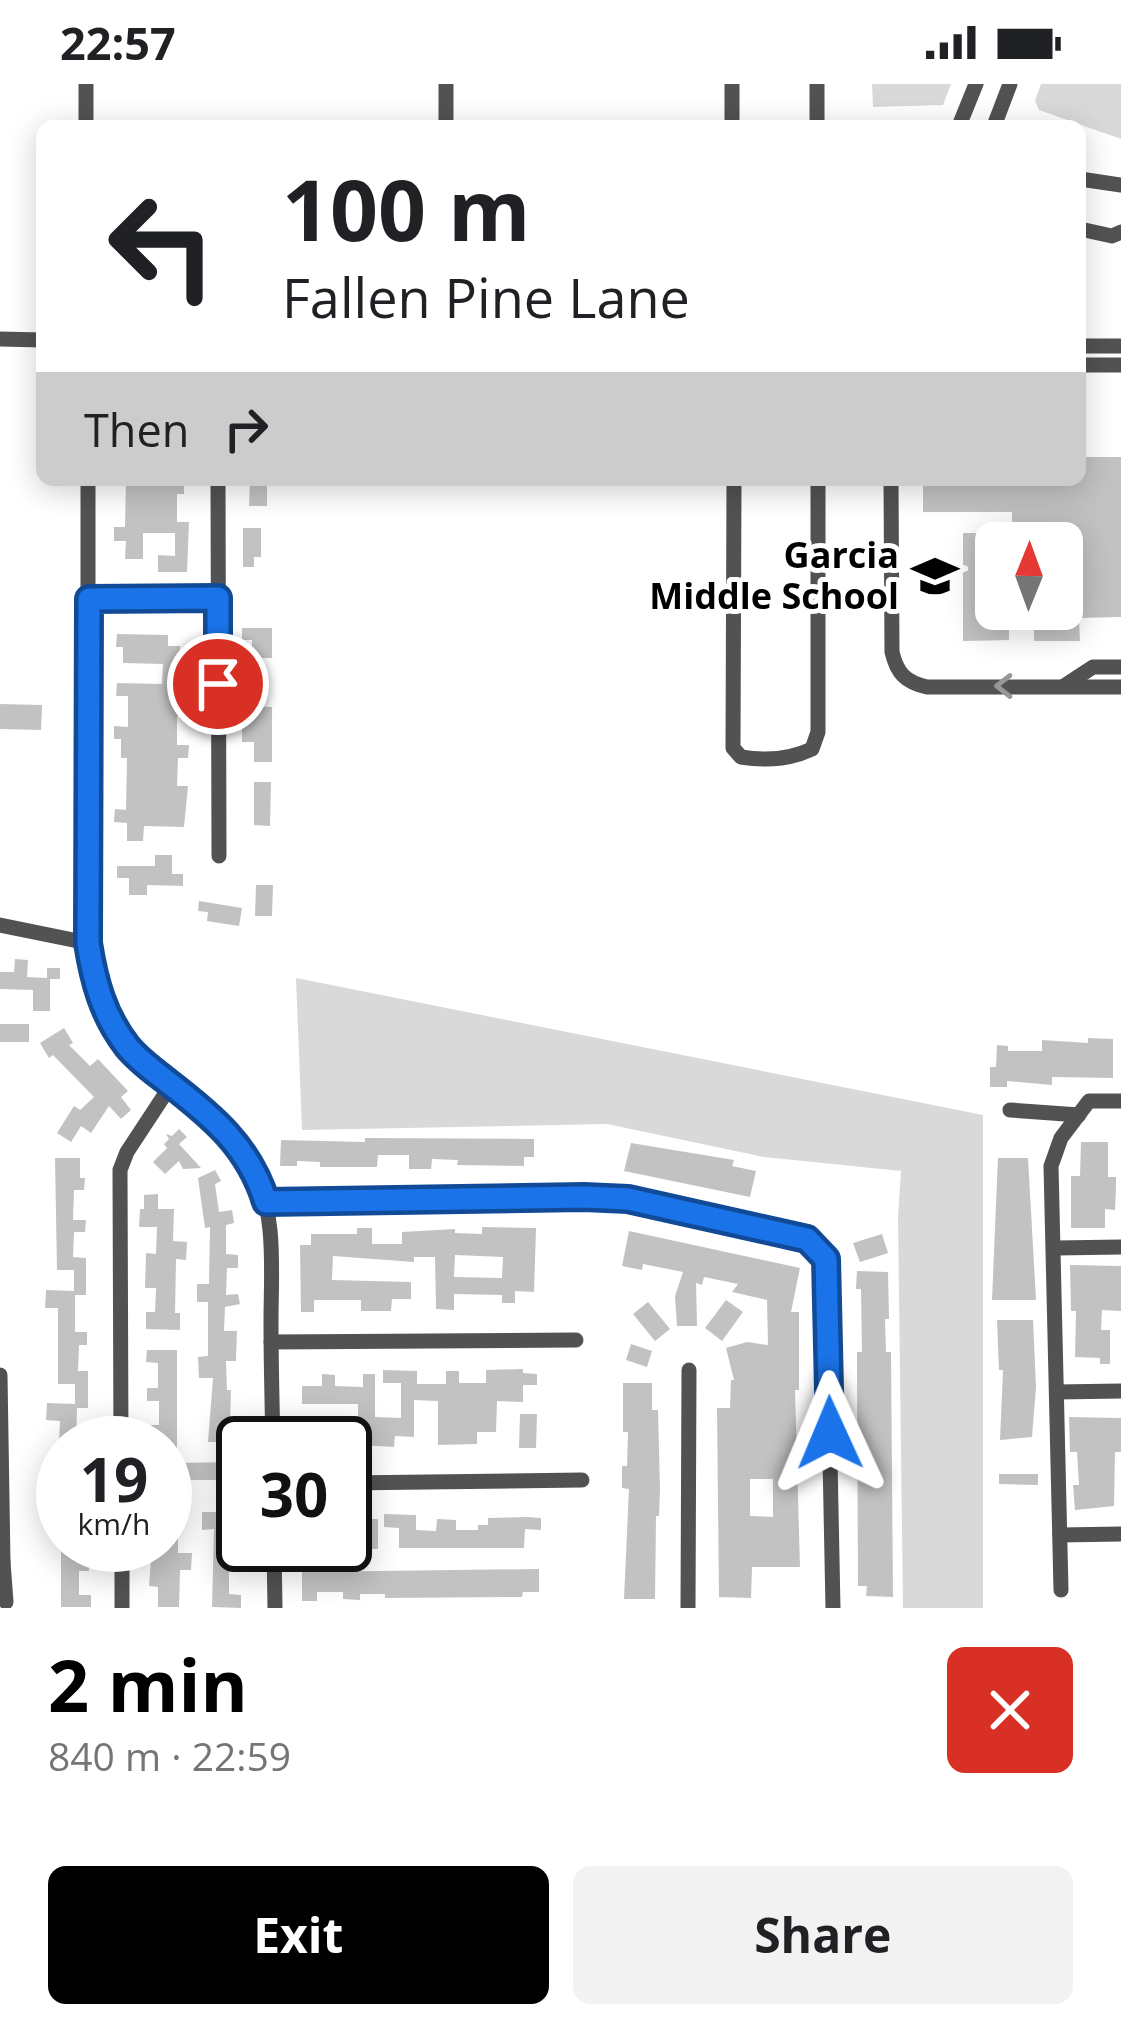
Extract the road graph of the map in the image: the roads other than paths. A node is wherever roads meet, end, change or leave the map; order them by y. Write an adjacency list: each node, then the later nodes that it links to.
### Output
1 (86, 84): 7 (street)
2 (446, 84): 8 (street)
3 (732, 84): 9 (street)
4 (817, 84): 10 (street)
5 (976, 84): 11 (street)
6 (1010, 84): 12 (street)
7 (86, 120)
8 (446, 120)
9 (732, 120)
10 (817, 120)
11 (962, 120)
12 (996, 120)
13 (1086, 180): 14 (street)
14 (1121, 185)
15 (1086, 230): 16 (street)
16 (1121, 232)
17 (0, 339): 18 (street)
18 (36, 340)
19 (1086, 346): 20 (street)
20 (1121, 346)
21 (1086, 365): 22 (street)
22 (1121, 365)
23 (88, 486): 29 (street)
24 (218, 486): 28 (street)
25 (734, 486): 26 (street)
26 (818, 486)
27 (891, 486): 31 (street, one-way to 27)
28 (218, 598): 29 (street); 33 (street)
29 (89, 599): 35 (street)
30 (1121, 667): 31 (street)
31 (1064, 686): 32 (street)
32 (1121, 687)
33 (219, 856)
34 (0, 925): 35 (street)
35 (88, 943): 36 (street)
36 (171, 1085): 40 (street); 49 (street)
37 (1121, 1101): 39 (street)
38 (1010, 1110): 39 (street)
39 (1079, 1115): 42 (street)
40 (266, 1202): 44 (street); 63 (street)
41 (1121, 1247): 42 (street)
42 (1056, 1248): 48 (street)
43 (576, 1340): 44 (street)
44 (271, 1342): 50 (street)
45 (689, 1370): 62 (street)
46 (0, 1375): 55 (street)
47 (1121, 1391): 48 (street)
48 (1057, 1392): 54 (street)
49 (121, 1416)
50 (272, 1416)
51 (582, 1480): 52 (street)
52 (372, 1483)
53 (1121, 1534): 54 (street)
54 (1060, 1535): 58 (street)
55 (2, 1562): 59 (street)
56 (122, 1572): 60 (street)
57 (274, 1572): 61 (street)
58 (1061, 1590)
59 (6, 1602)
60 (122, 1608)
61 (275, 1608)
62 (688, 1608)
63 (833, 1608)

